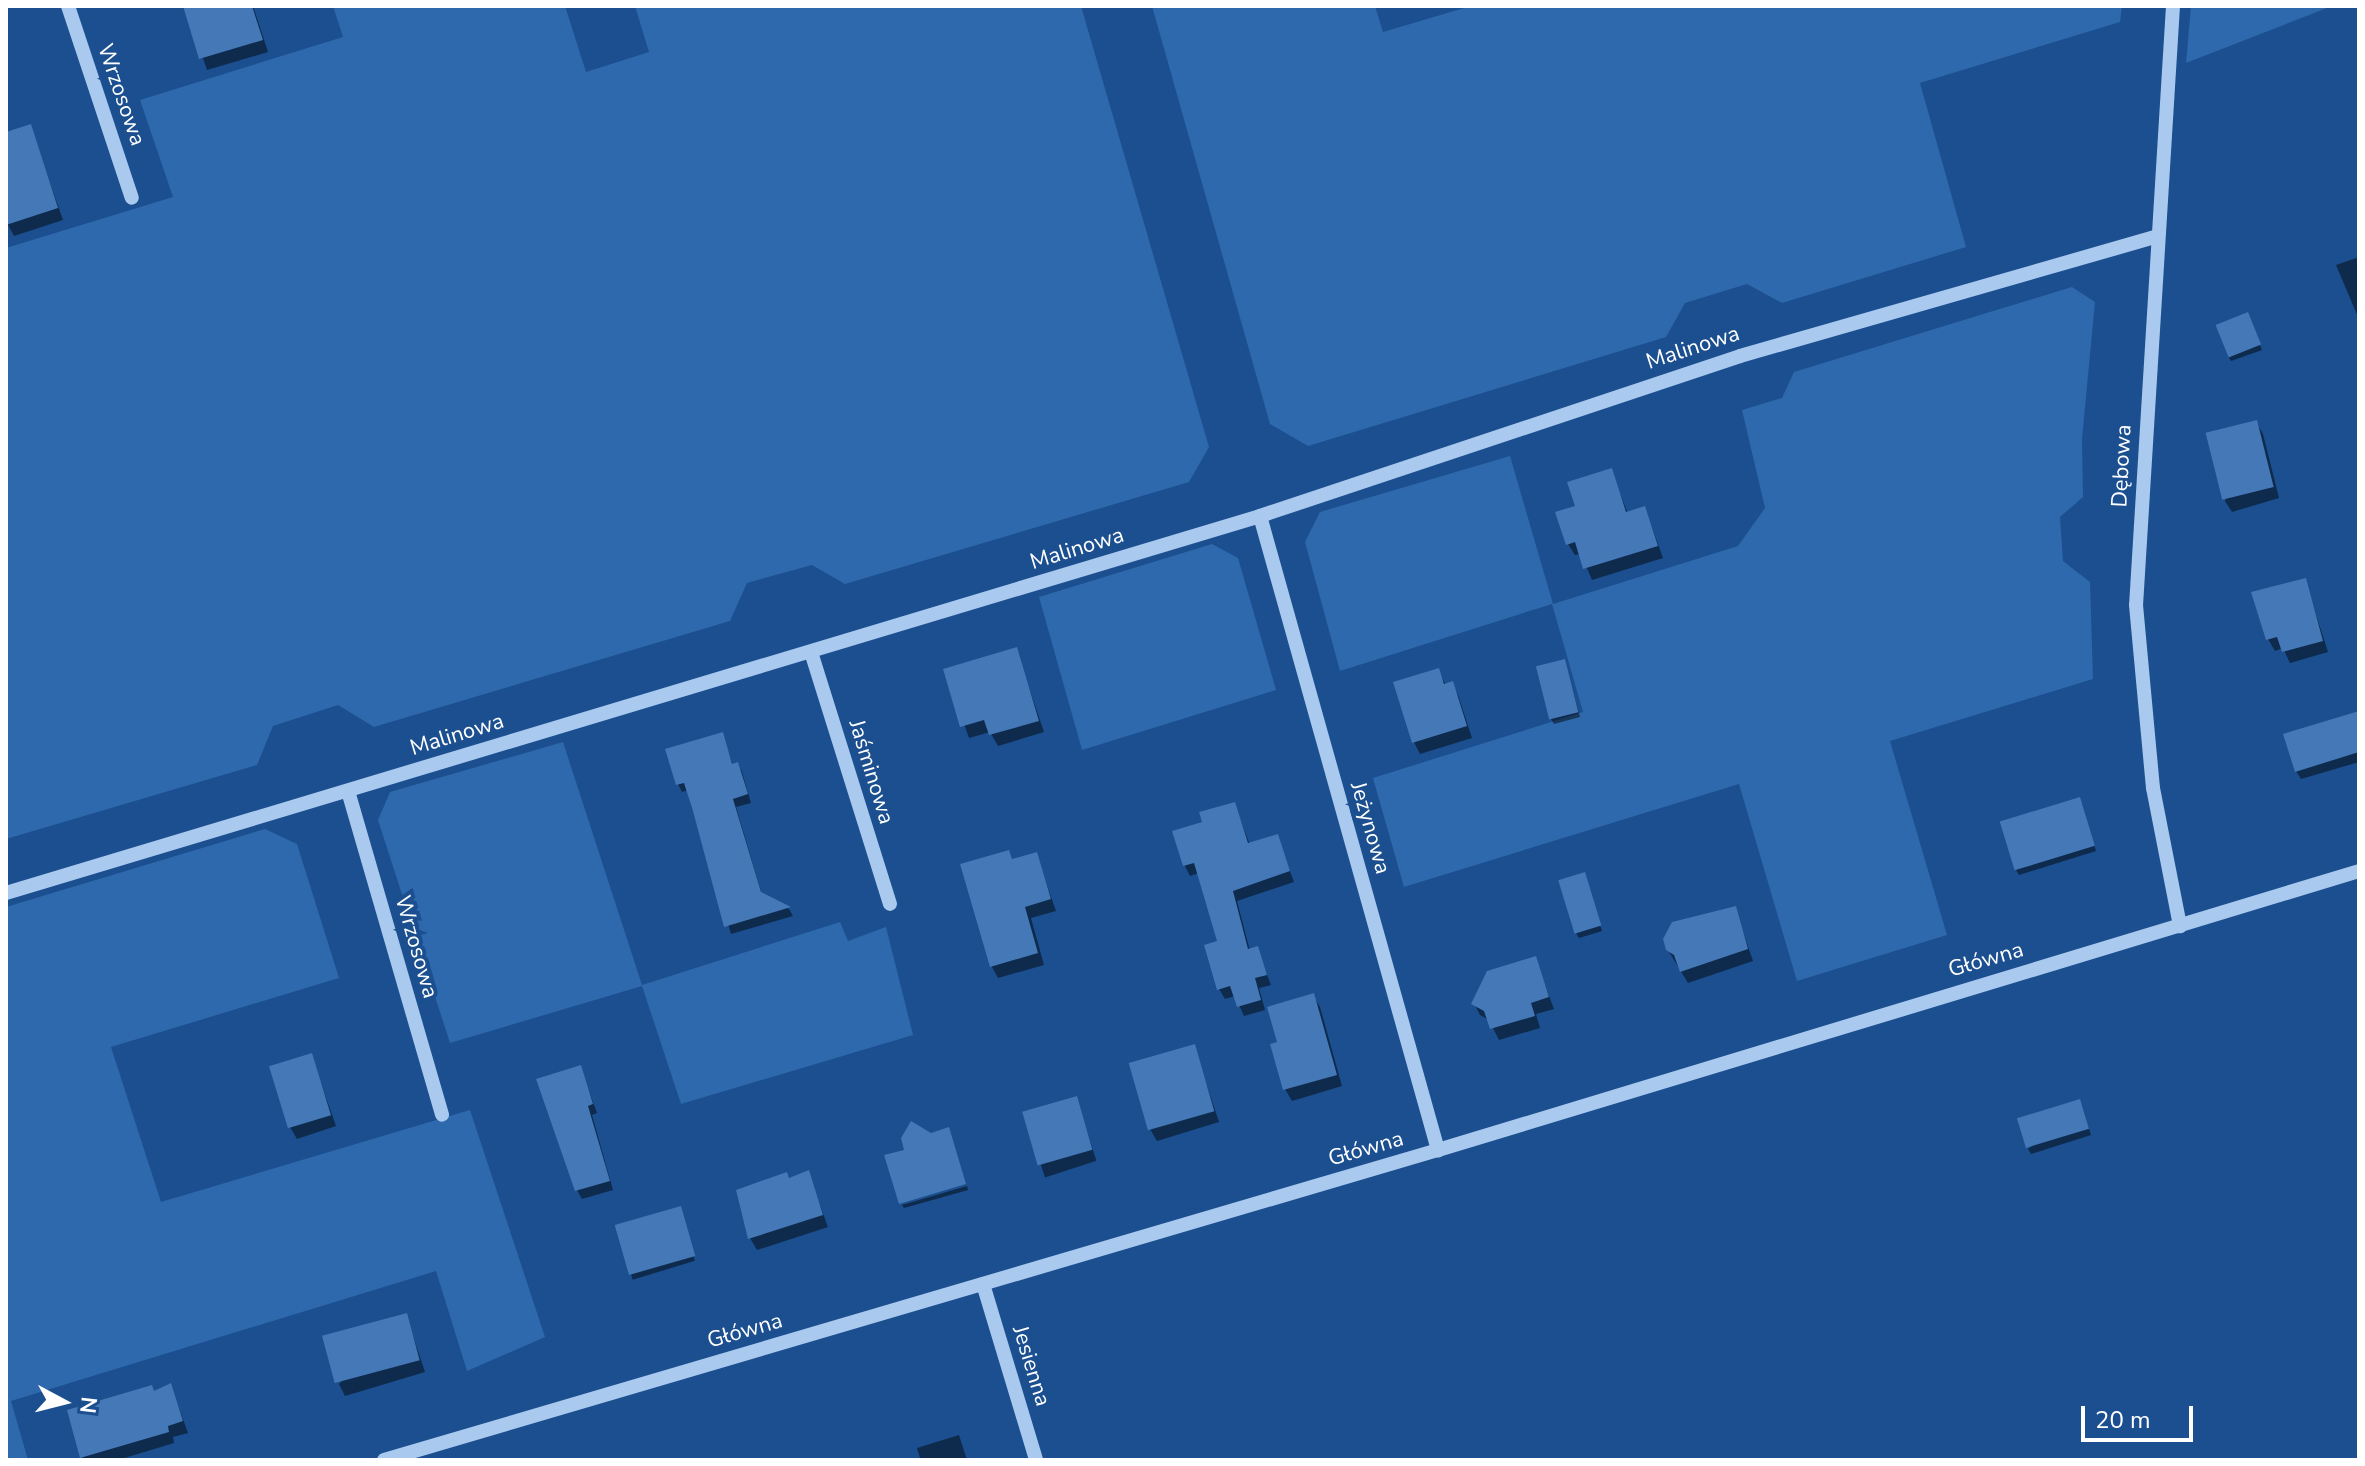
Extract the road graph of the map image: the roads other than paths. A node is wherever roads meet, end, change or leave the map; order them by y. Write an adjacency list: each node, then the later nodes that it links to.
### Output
1 (68, 6): 3 (street, Wrzosowa)
2 (2173, 6): 4 (street, Dębowa)
3 (132, 198)
4 (2158, 236): 5 (street, Malinowa); 11 (street, Dębowa)
5 (1260, 516): 6 (street, Malinowa); 13 (street, Jeżynowa)
6 (811, 652): 7 (street, Malinowa); 10 (street, Jaśminowa)
7 (348, 791): 9 (street, Malinowa); 12 (street, Wrzosowa)
8 (2359, 871): 11 (street, Główna)
9 (6, 893)
10 (890, 904)
11 (2180, 926): 13 (street, Główna)
12 (442, 1115)
13 (1438, 1150): 14 (street, Główna)
14 (983, 1284): 15 (street, Główna); 16 (street, Jesienna)
15 (384, 1460)
16 (1036, 1460)

